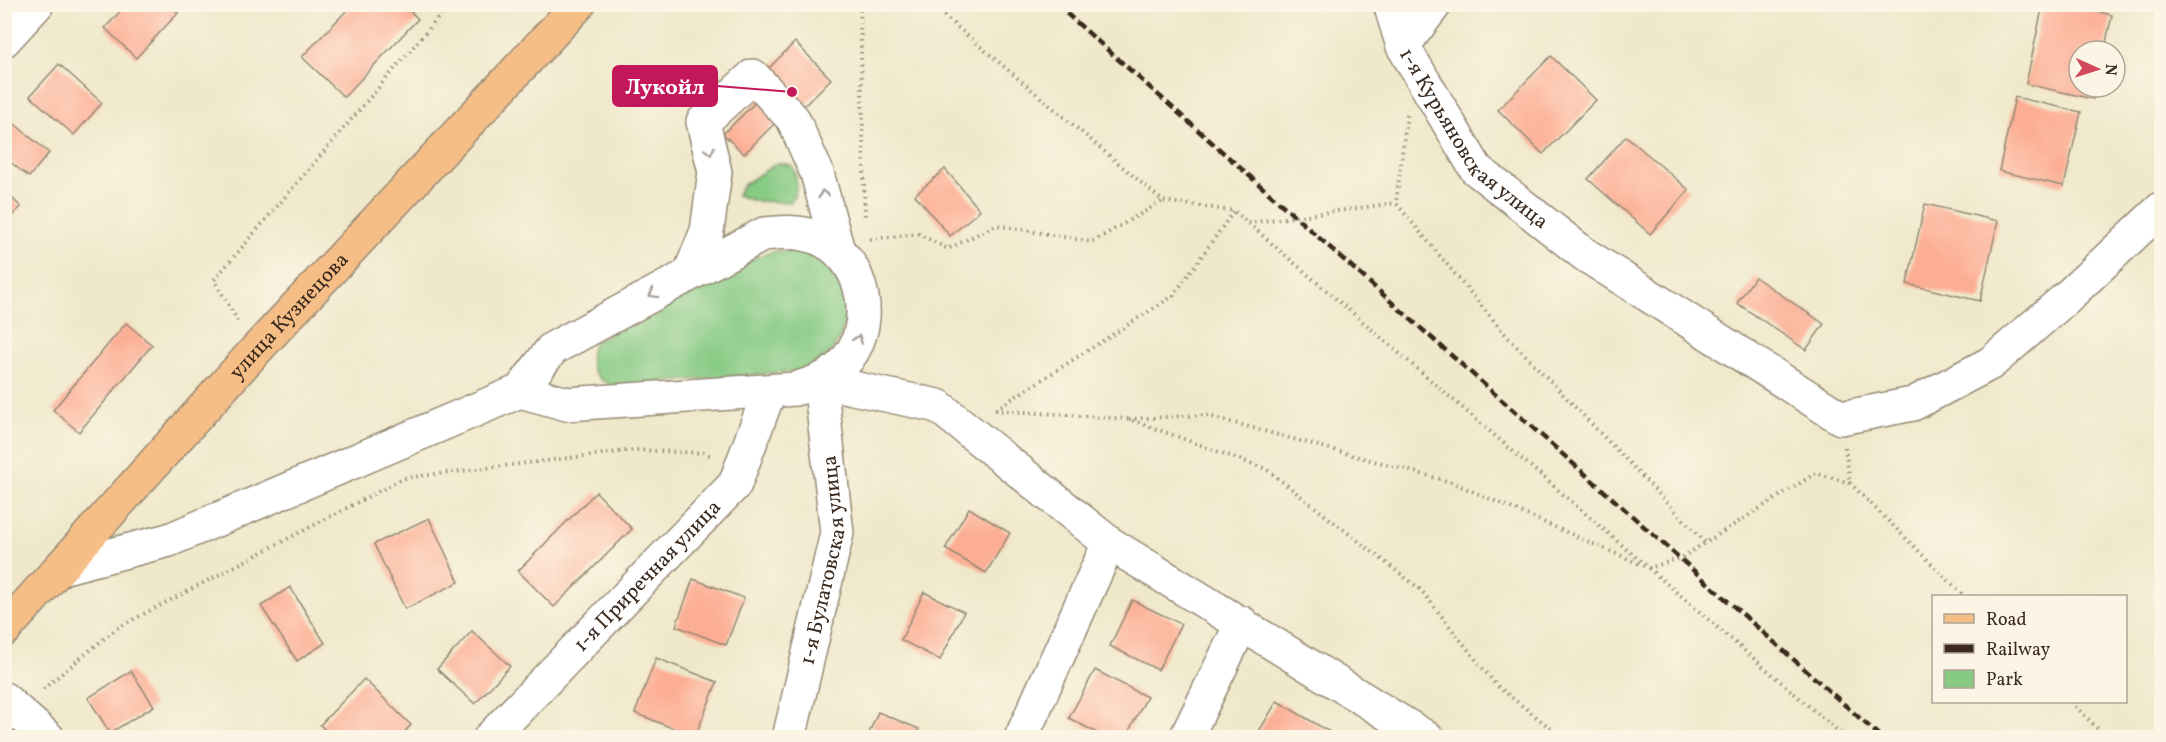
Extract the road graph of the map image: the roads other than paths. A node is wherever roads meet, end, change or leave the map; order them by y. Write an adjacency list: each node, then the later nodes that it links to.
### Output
1 (37, 4): 5 (street)
2 (579, 4): 15 (main road, улица Кузнецова)
3 (1390, 4): 6 (street, 1-я Курьяновская улица)
4 (1435, 4): 6 (street)
5 (4, 40)
6 (1408, 54): 7 (street, 1-я Курьяновская улица)
7 (2162, 208)
8 (853, 254): 9 (street); 9 (street, one-way to 9); 10 (street, one-way to 8)
9 (690, 273): 11 (street, one-way to 11)
10 (820, 381): 12 (street); 13 (street, 1-я Булатовская улица); 14 (street)
11 (520, 391): 12 (street); 15 (street)
12 (769, 392): 21 (street, 1-я Приречная улица)
13 (837, 533): 22 (street, 1-я Булатовская улица); 23 (street)
14 (1109, 543): 16 (street); 24 (street)
15 (61, 568): 17 (main road, улица Кузнецова)
16 (1242, 623): 19 (street); 25 (street)
17 (4, 630)
18 (11, 704): 20 (street)
19 (1384, 726): 26 (street)
20 (48, 738)
21 (490, 738)
22 (789, 738)
23 (815, 738)
24 (1021, 738)
25 (1186, 738)
26 (1427, 738)

